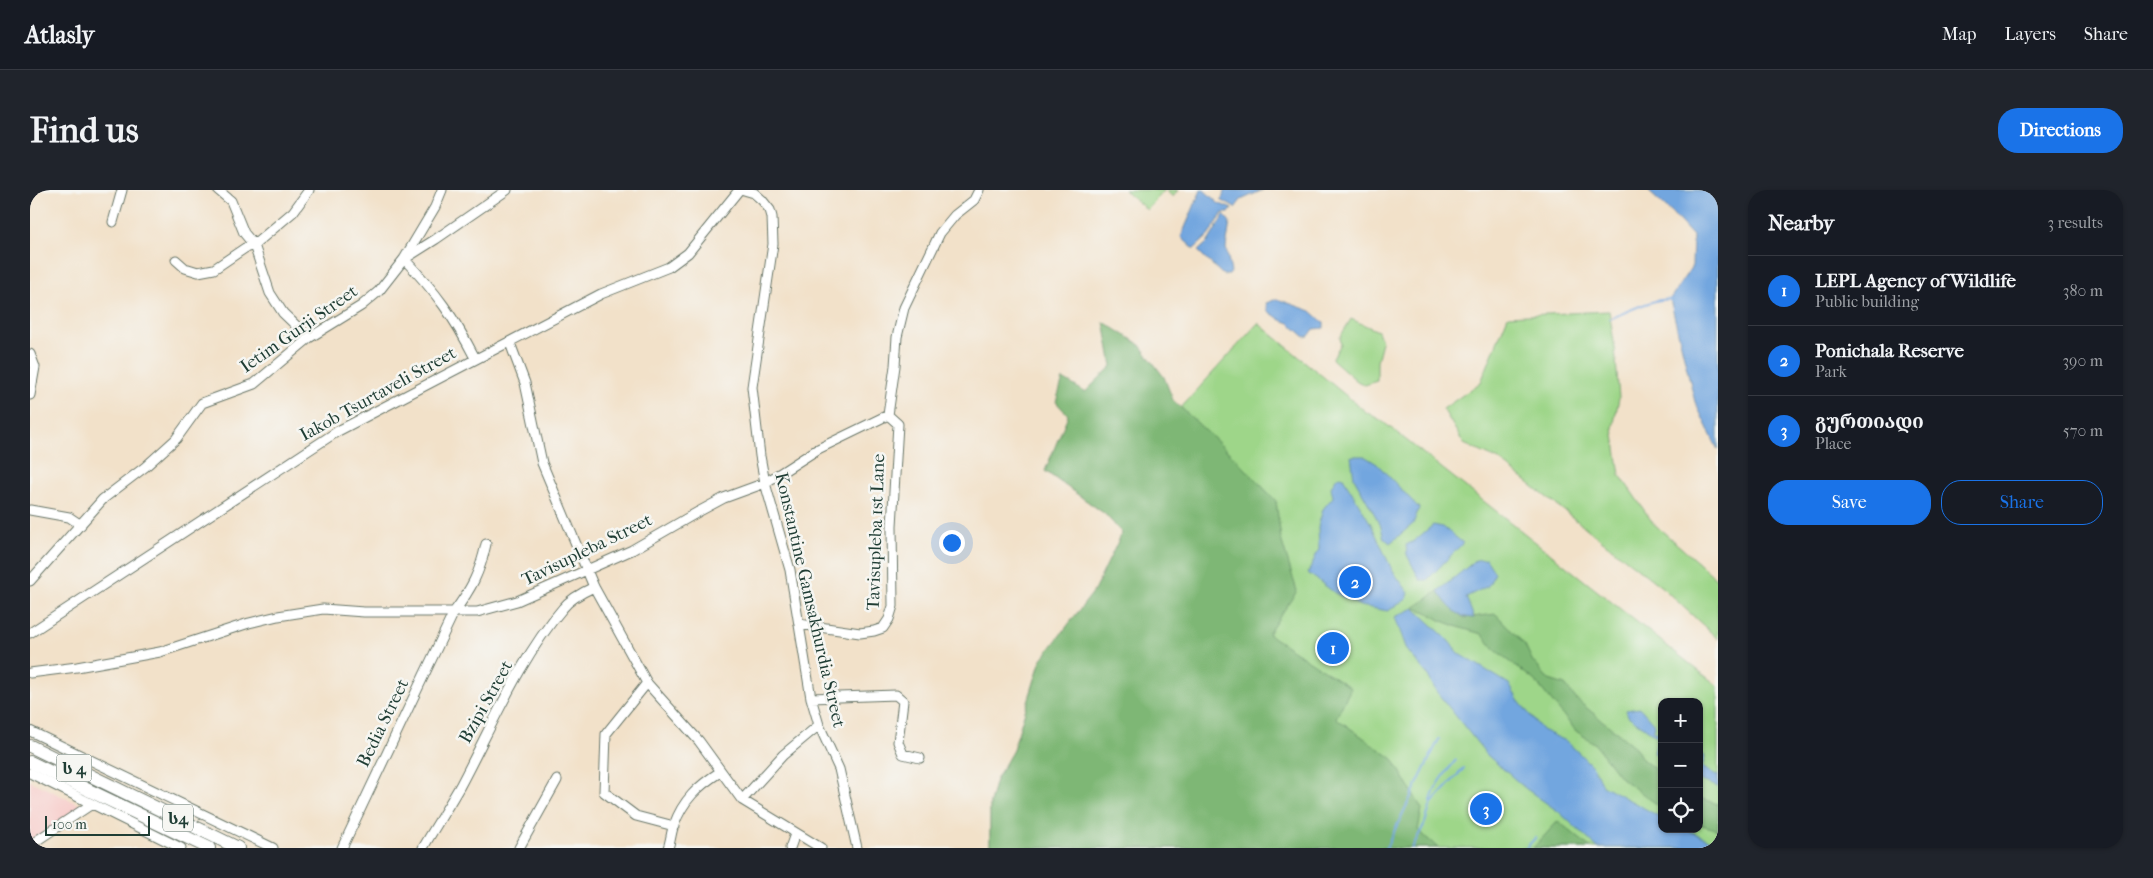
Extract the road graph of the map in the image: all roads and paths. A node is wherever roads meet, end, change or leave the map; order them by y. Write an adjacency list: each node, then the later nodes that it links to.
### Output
1 (122, 190): 9 (street)
2 (218, 190): 10 (street)
3 (309, 190): 10 (street)
4 (442, 190): 11 (street)
5 (507, 190): 11 (street, Ietim Gurji Street)
6 (739, 190): 14 (street, Iakob Tsurtaveli Street)
7 (744, 190): 19 (street, Konstantine Gamsakhurdia Street)
8 (979, 190): 18 (street)
9 (113, 222)
10 (254, 245): 12 (street); 13 (street)
11 (404, 259): 13 (street, Ietim Gurji Street); 16 (street)
12 (176, 260)
13 (309, 338): 21 (street, Ietim Gurji Street)
14 (510, 343): 16 (street, Iakob Tsurtaveli Street); 23 (street)
15 (30, 354): 17 (street)
16 (475, 358): 28 (street, Iakob Tsurtaveli Street)
17 (30, 395)
18 (888, 415): 19 (street, Tavisupleba Street); 27 (street, Tavisupleba 1st Lane)
19 (765, 483): 23 (street, Tavisupleba Street); 27 (street, Konstantine Gamsakhurdia Street)
20 (30, 510): 21 (street)
21 (81, 525): 24 (street, Ietim Gurji Street)
22 (486, 544): 26 (street, Bedia Street)
23 (588, 570): 25 (street); 26 (street, Tavisupleba Street)
24 (30, 581)
25 (594, 587): 30 (street); 51 (street, Bzipi Street)
26 (454, 612): 29 (street, Tavisupleba Street); 50 (street, Bedia Street)
27 (799, 624): 31 (street, Konstantine Gamsakhurdia Street)
28 (30, 633)
29 (30, 673)
30 (647, 683): 37 (street); 43 (street)
31 (812, 698): 32 (street, Konstantine Gamsakhurdia Street); 35 (street)
32 (819, 725): 41 (street); 56 (street, Konstantine Gamsakhurdia Street)
33 (30, 731): 49 (street)
34 (30, 746): 40 (highway, ს 4)
35 (920, 758)
36 (30, 762): 45 (highway, ს 4)
37 (720, 772): 41 (street); 43 (street)
38 (30, 773): 42 (street)
39 (557, 780): 52 (street)
40 (117, 789): 48 (highway, ს4)
41 (742, 800): 44 (street)
42 (92, 804): 45 (street); 46 (street)
43 (674, 826): 53 (street)
44 (795, 834): 54 (street); 55 (street)
45 (184, 843): 47 (highway, ს4)
46 (30, 845)
47 (209, 848)
48 (238, 848)
49 (273, 848)
50 (342, 848)
51 (422, 848)
52 (519, 848)
53 (668, 848)
54 (790, 848)
55 (821, 848)
56 (857, 848)

